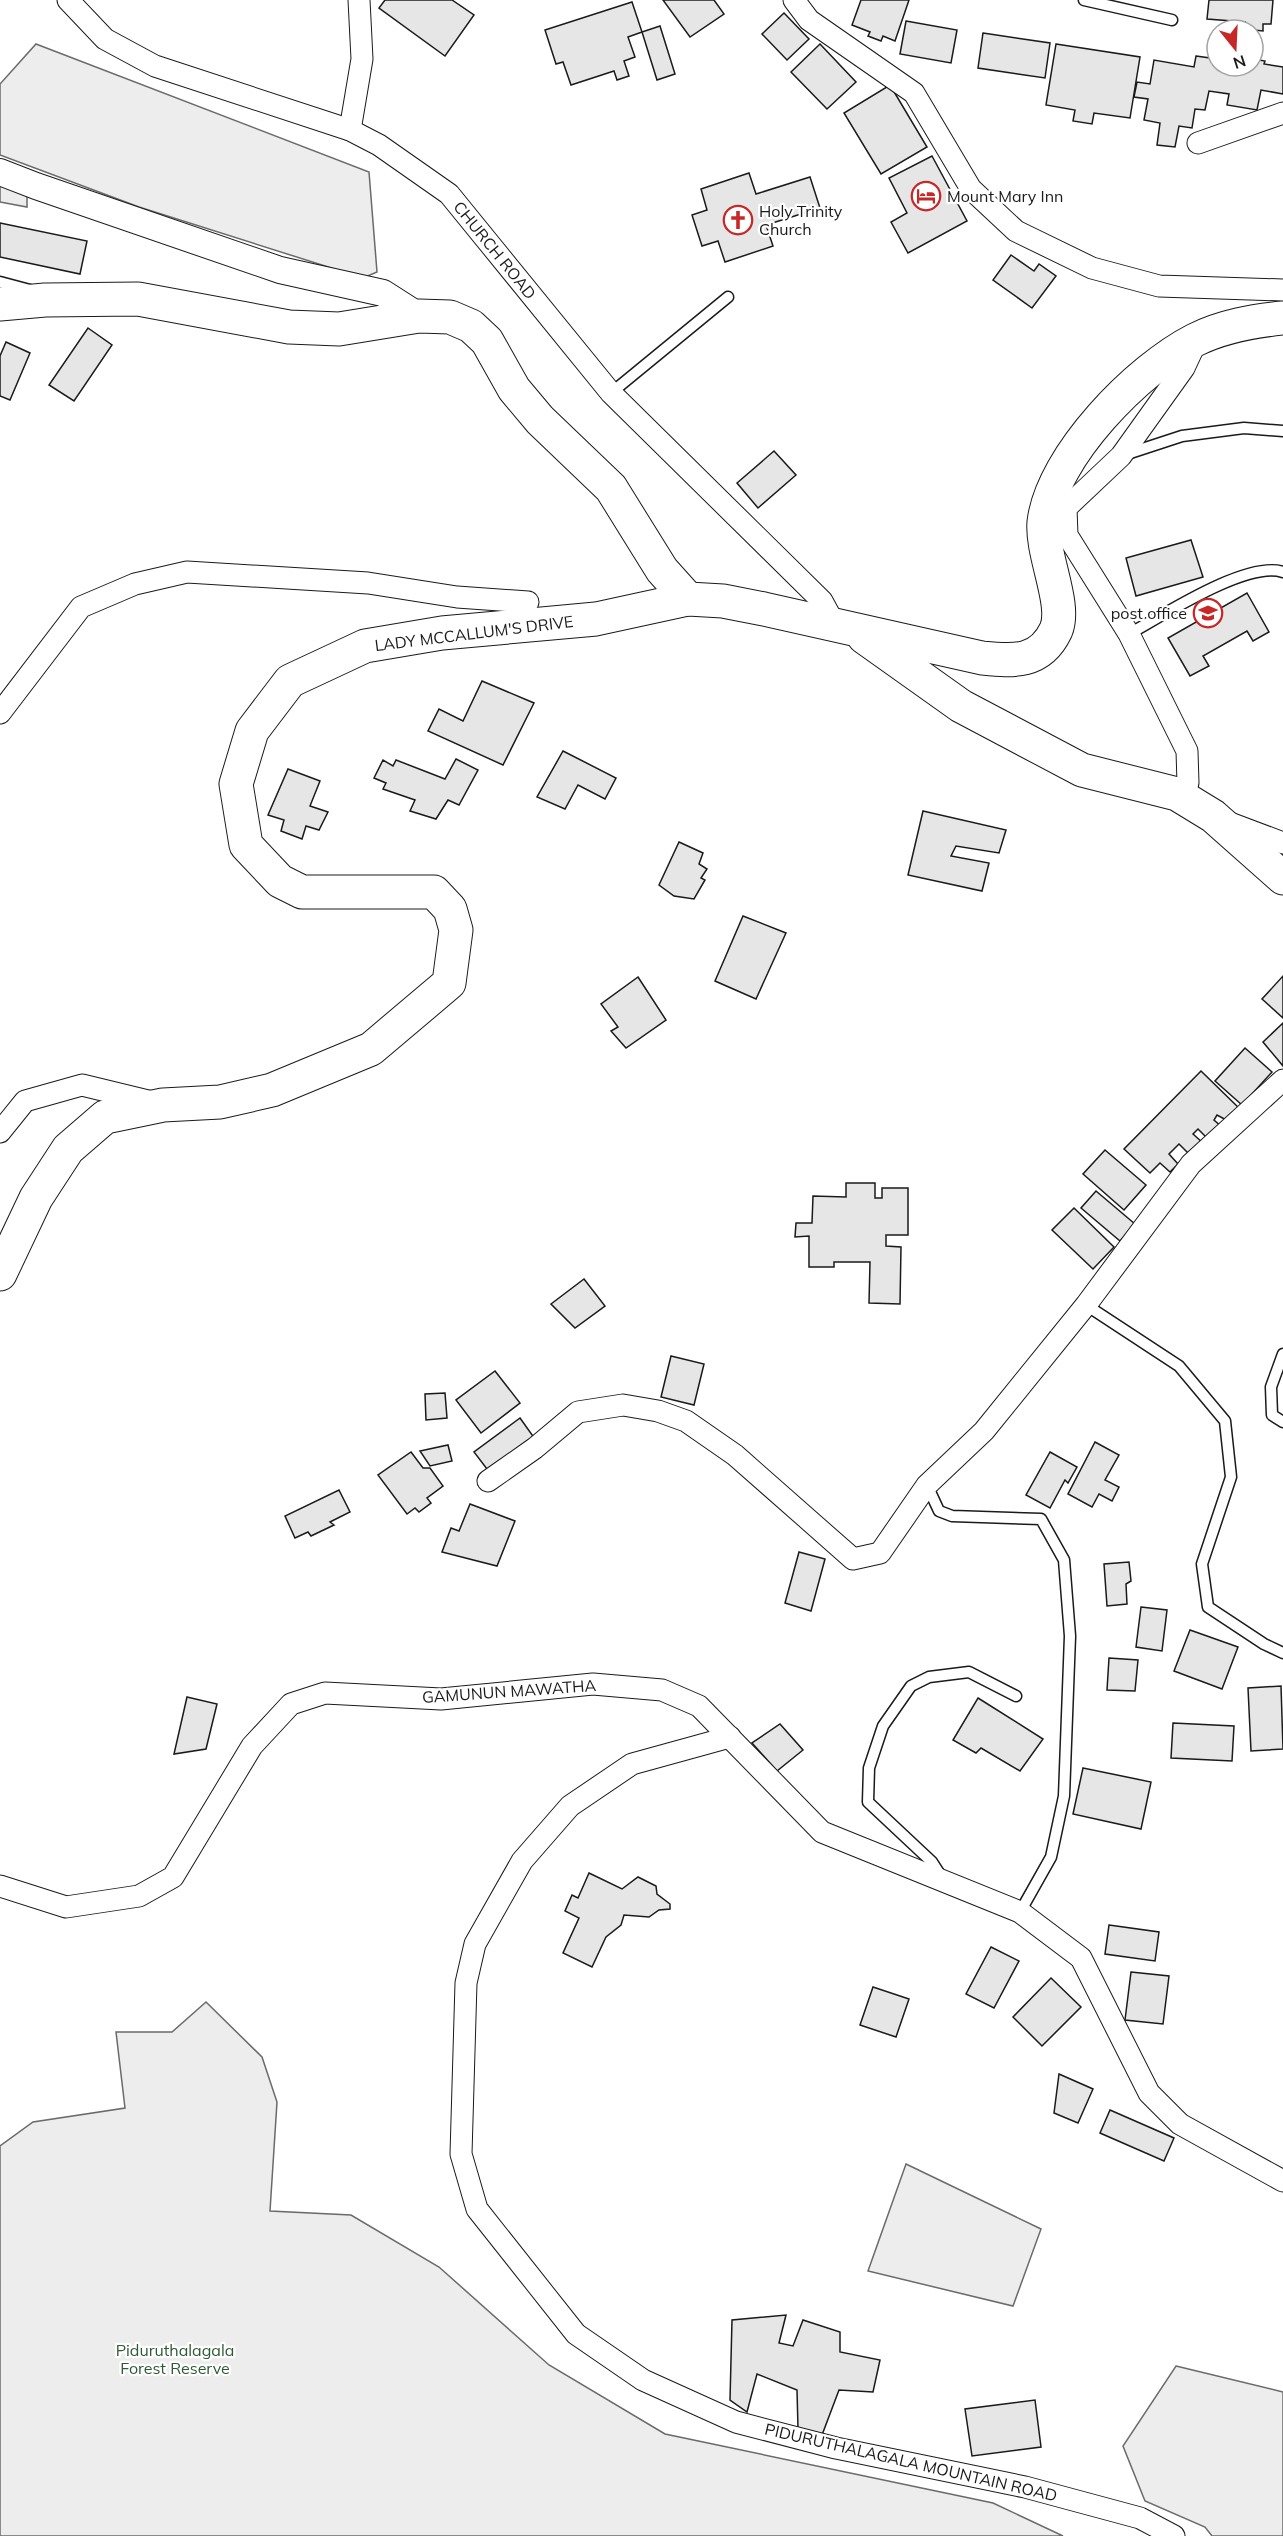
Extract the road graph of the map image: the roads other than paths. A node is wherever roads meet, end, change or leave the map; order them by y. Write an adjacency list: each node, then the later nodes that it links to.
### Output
1 (69, 0): 7 (street, CHURCH ROAD)
2 (359, 0): 7 (street)
3 (794, 0): 11 (street)
4 (1084, 0): 5 (lane)
5 (1172, 20)
6 (1283, 113): 8 (street)
7 (350, 130): 18 (street, CHURCH ROAD)
8 (1198, 143)
9 (0, 172): 15 (street)
10 (0, 282): 13 (lane)
11 (1283, 290)
12 (728, 297): 18 (lane)
13 (45, 300): 14 (main road); 15 (main road)
14 (0, 304)
15 (419, 316): 21 (main road)
16 (1283, 318): 17 (main road)
17 (1197, 339): 20 (street); 26 (main road)
18 (611, 393): 26 (street, CHURCH ROAD)
19 (1283, 432): 20 (lane)
20 (1121, 456): 27 (street)
21 (653, 554): 23 (main road); 25 (main road)
22 (1283, 572): 27 (lane)
23 (688, 599): 25 (main road, LADY MCCALLUM'S DRIVE); 26 (main road, LADY MCCALLUM'S DRIVE)
24 (528, 602): 28 (street)
25 (639, 610): 34 (main road, LADY MCCALLUM'S DRIVE)
26 (842, 626): 29 (main road, LADY MCCALLUM'S DRIVE)
27 (1129, 634): 29 (street)
28 (0, 713)
29 (1177, 794): 30 (main road, LADY MCCALLUM'S DRIVE)
30 (1213, 816): 31 (street); 32 (main road, LADY MCCALLUM'S DRIVE)
31 (1283, 843)
32 (1283, 878)
33 (1283, 1080): 37 (street)
34 (163, 1105): 35 (street); 36 (main road, LADY MCCALLUM'S DRIVE)
35 (0, 1132)
36 (0, 1274)
37 (1086, 1305): 41 (street); 42 (lane)
38 (1283, 1354): 39 (lane)
39 (1283, 1422)
40 (488, 1481): 41 (street)
41 (927, 1485): 47 (lane)
42 (1283, 1653)
43 (1016, 1696): 45 (lane)
44 (730, 1737): 45 (street, GAMUNUN MAWATHA); 46 (street, GAMUNUN MAWATHA); 49 (street, PIDURUTHALAGALA MOUNTAIN ROAD)
45 (945, 1881): 47 (street, GAMUNUN MAWATHA)
46 (0, 1886)
47 (1020, 1912): 48 (street, GAMUNUN MAWATHA)
48 (1283, 2181)
49 (1174, 2536)

